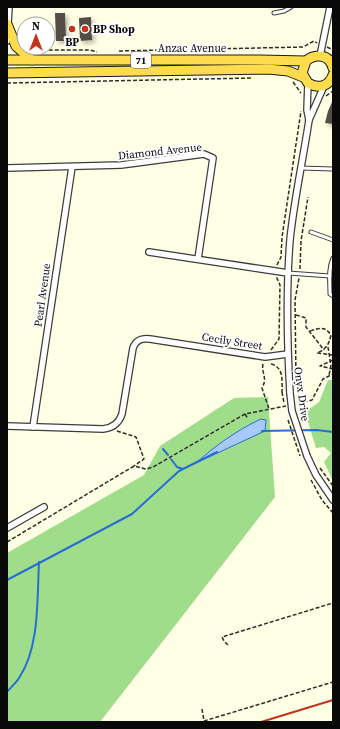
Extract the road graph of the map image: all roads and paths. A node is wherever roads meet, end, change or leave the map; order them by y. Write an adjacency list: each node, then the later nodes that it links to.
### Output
1 (9, 7): 5 (street)
2 (291, 7): 4 (lane)
3 (330, 7): 7 (street)
4 (274, 12)
5 (7, 24): 6 (street); 14 (highway)
6 (7, 41)
7 (322, 46): 9 (path); 10 (path); 12 (street)
8 (56, 50): 11 (path)
9 (333, 50)
10 (112, 51)
11 (97, 52)
12 (320, 56): 15 (highway, 71); 16 (highway)
13 (7, 60): 14 (highway, Anzac Avenue / 71)
14 (32, 60): 15 (highway, Anzac Avenue / 71)
15 (306, 61): 20 (highway)
16 (333, 66)
17 (7, 73): 20 (highway, Anzac Avenue / 71)
18 (253, 78): 22 (path)
19 (288, 80): 23 (path)
20 (306, 80): 21 (highway, 71); 24 (street)
21 (330, 81): 24 (street)
22 (7, 83)
23 (301, 97)
24 (309, 120): 27 (street)
25 (72, 167): 26 (street, Diamond Avenue); 34 (street, Diamond Avenue); 58 (street, Pearl Avenue)
26 (7, 168)
27 (301, 168): 28 (lane); 35 (street)
28 (333, 169)
29 (308, 197): 36 (path)
30 (311, 232): 31 (lane)
31 (333, 240)
32 (149, 252): 34 (street)
33 (333, 258): 37 (lane)
34 (198, 259): 35 (street)
35 (288, 273): 36 (lane); 43 (street)
36 (299, 275): 37 (lane); 39 (path)
37 (330, 276): 38 (lane)
38 (333, 296)
39 (295, 315): 40 (path); 51 (path)
40 (310, 331): 41 (path); 42 (path)
41 (328, 346): 42 (path); 44 (path)
42 (324, 350): 44 (path)
43 (288, 354): 57 (street, Cecily Street); 62 (street, Onyx Drive, bridge)
44 (328, 354): 45 (path); 47 (path)
45 (333, 355)
46 (333, 360): 47 (path)
47 (330, 361): 48 (path); 48 (path)
48 (332, 368): 50 (path)
49 (333, 374): 50 (path)
50 (330, 375): 53 (path)
51 (296, 383)
52 (282, 392): 54 (path)
53 (305, 403)
54 (245, 414): 55 (path); 59 (path)
55 (248, 419)
56 (7, 426): 58 (street)
57 (114, 426): 58 (street); 59 (path)
58 (33, 427)
59 (134, 466): 65 (path)
60 (319, 466): 61 (path)
61 (333, 486)
62 (333, 500)
63 (44, 507): 64 (street)
64 (7, 528)
65 (7, 542)
66 (333, 603): 67 (path)
67 (228, 645)
68 (333, 682): 69 (path)
69 (202, 709)

